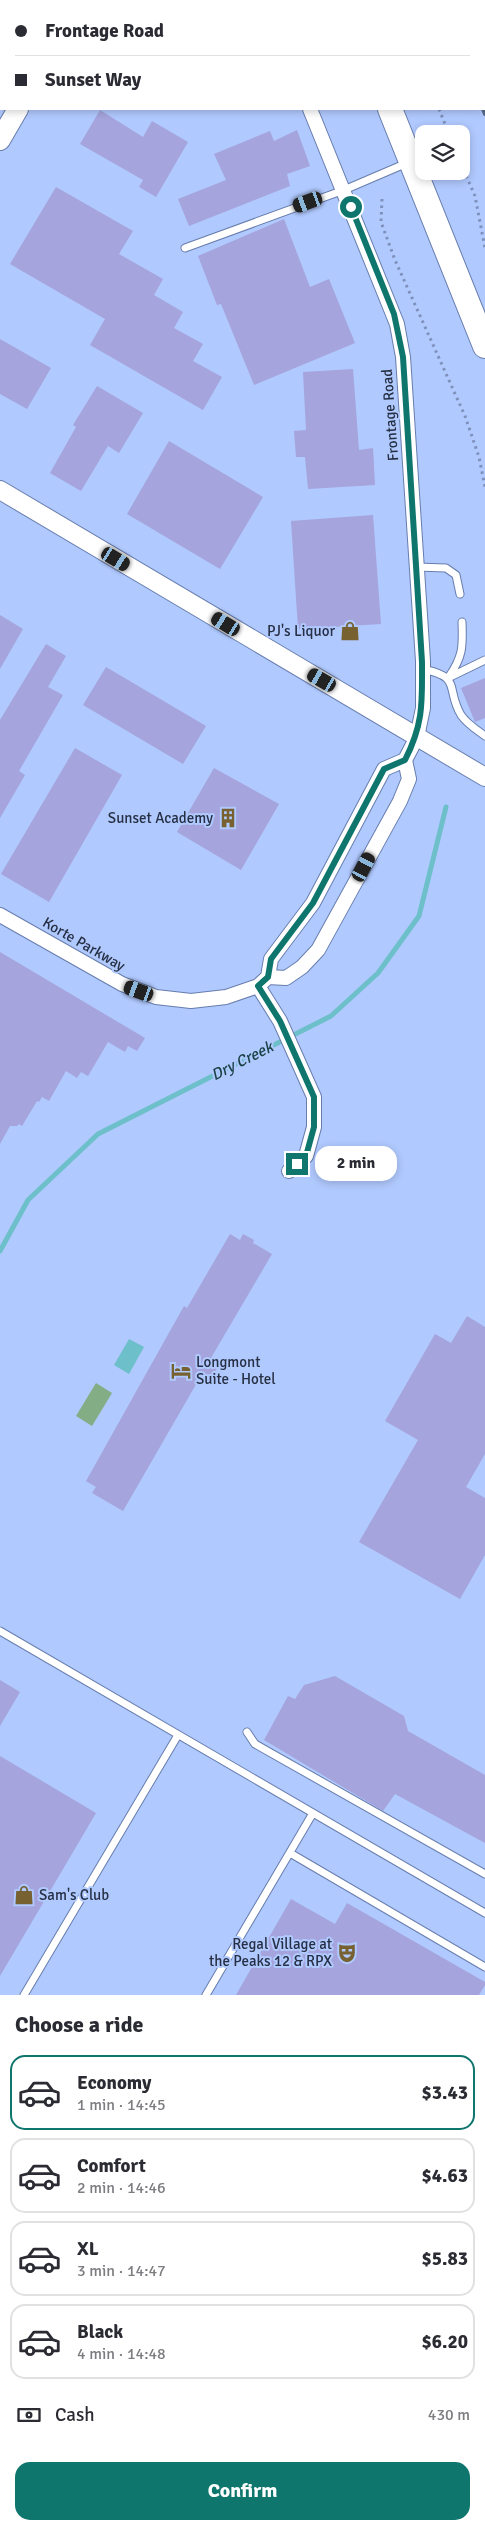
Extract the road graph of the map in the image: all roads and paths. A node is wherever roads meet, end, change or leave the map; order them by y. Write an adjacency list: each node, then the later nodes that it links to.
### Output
1 (17, 110): 6 (main road)
2 (310, 110): 9 (street, Frontage Road)
3 (390, 110): 7 (highway)
4 (439, 110): 5 (path)
5 (445, 125)
6 (0, 140)
7 (410, 162): 9 (lane); 13 (highway)
8 (468, 180): 12 (path)
9 (344, 190): 11 (lane); 16 (street, Frontage Road)
10 (382, 199): 14 (path)
11 (185, 248)
12 (485, 248)
13 (485, 346)
14 (485, 487)
15 (0, 490): 22 (street)
16 (416, 567): 17 (lane); 20 (street, Frontage Road)
17 (460, 594)
18 (462, 622): 21 (lane)
19 (485, 660): 21 (lane)
20 (422, 669): 21 (lane); 22 (street, Frontage Road)
21 (448, 678): 23 (lane)
22 (417, 736): 24 (street); 25 (street)
23 (485, 736)
24 (405, 760): 27 (street); 27 (street, Korte Parkway)
25 (485, 776)
26 (0, 915): 27 (street, Korte Parkway)
27 (263, 982): 28 (street)
28 (289, 1171)
29 (0, 1632): 31 (lane)
30 (248, 1732): 34 (lane)
31 (178, 1734): 32 (lane); 37 (lane)
32 (313, 1813): 33 (lane); 35 (lane)
33 (290, 1853): 36 (lane); 38 (lane)
34 (485, 1874)
35 (485, 1913)
36 (485, 1968)
37 (24, 1995)
38 (206, 1995)

